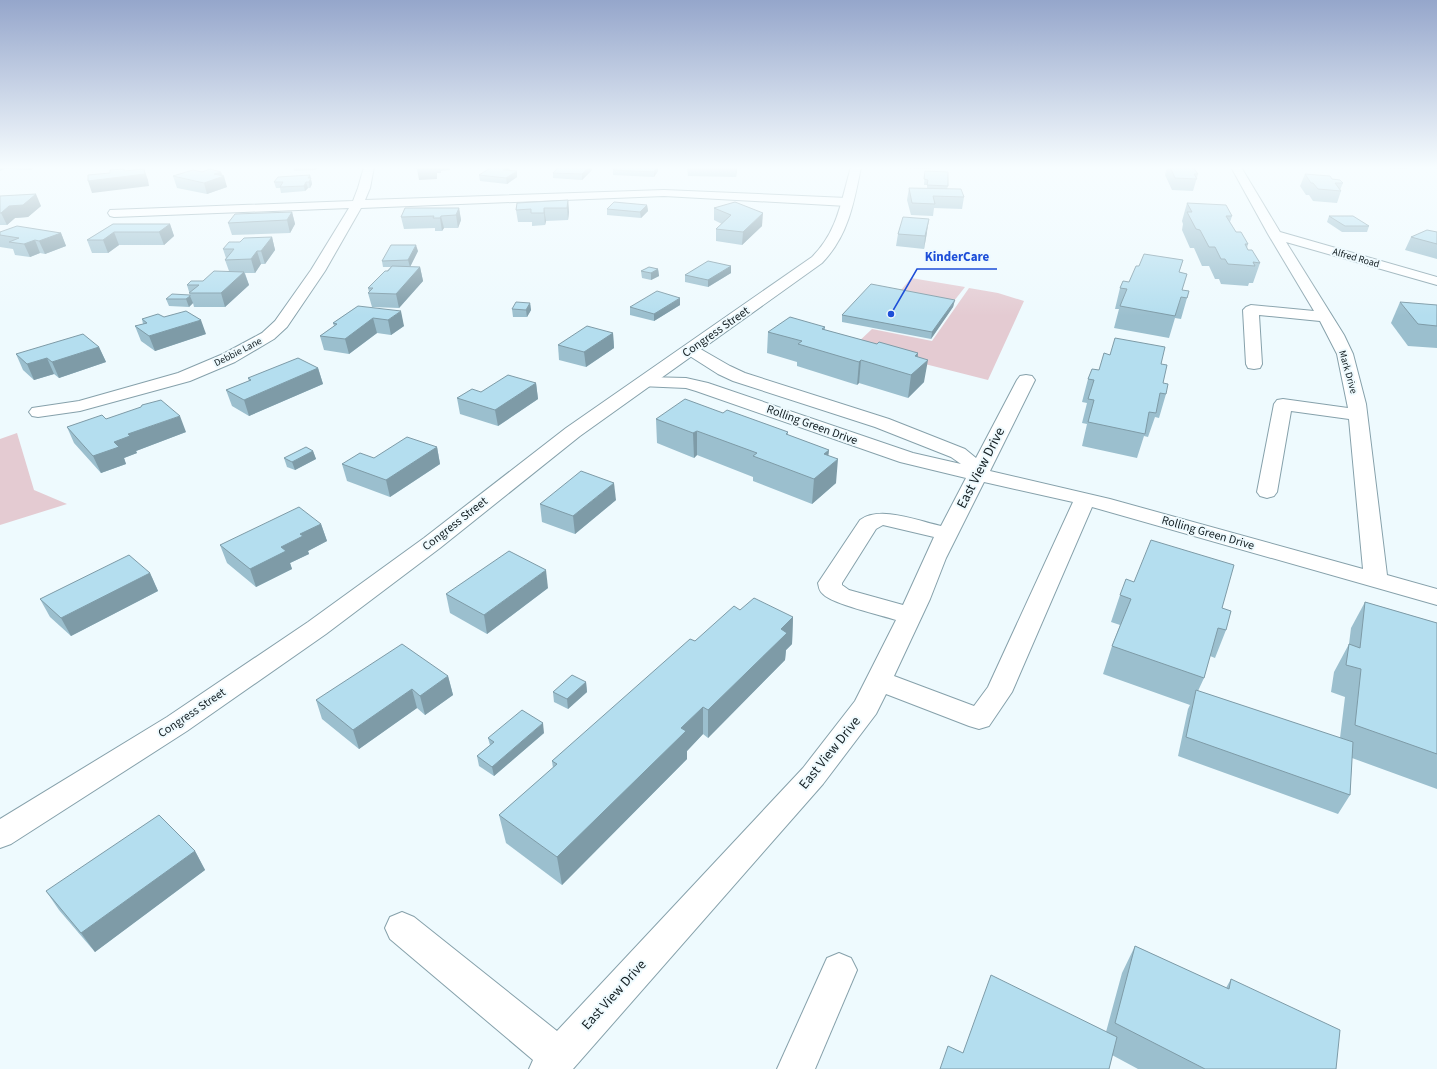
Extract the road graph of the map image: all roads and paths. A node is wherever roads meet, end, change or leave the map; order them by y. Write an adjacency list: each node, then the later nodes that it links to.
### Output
1 (350, 217): 11 (street, Debbie Lane)
2 (843, 217): 7 (street, Congress Street)
3 (1264, 217): 4 (street, Mark Drive)
4 (1274, 234): 5 (street, Alfred Road); 6 (street, Mark Drive)
5 (1437, 281)
6 (1325, 317): 8 (street); 12 (street, Mark Drive)
7 (691, 350): 10 (street, Congress Street); 13 (street, Rolling Green Drive)
8 (1254, 364)
9 (1026, 380): 13 (street, East View Drive)
10 (646, 382): 13 (street, Rolling Green Drive); 21 (street, Congress Street)
11 (38, 412)
12 (1358, 415): 14 (street); 17 (street, Mark Drive)
13 (978, 475): 15 (street, Rolling Green Drive); 16 (street, East View Drive)
14 (1267, 492)
15 (1085, 499): 17 (street, Rolling Green Drive); 20 (street)
16 (948, 534): 19 (street, East View Drive); 19 (street)
17 (1376, 580): 18 (street, Rolling Green Drive)
18 (1437, 597)
19 (910, 616): 20 (street, East View Drive)
20 (879, 681): 24 (street, East View Drive)
21 (0, 834)
22 (402, 928): 24 (street)
23 (839, 970): 25 (street)
24 (554, 1063)
25 (796, 1069)

